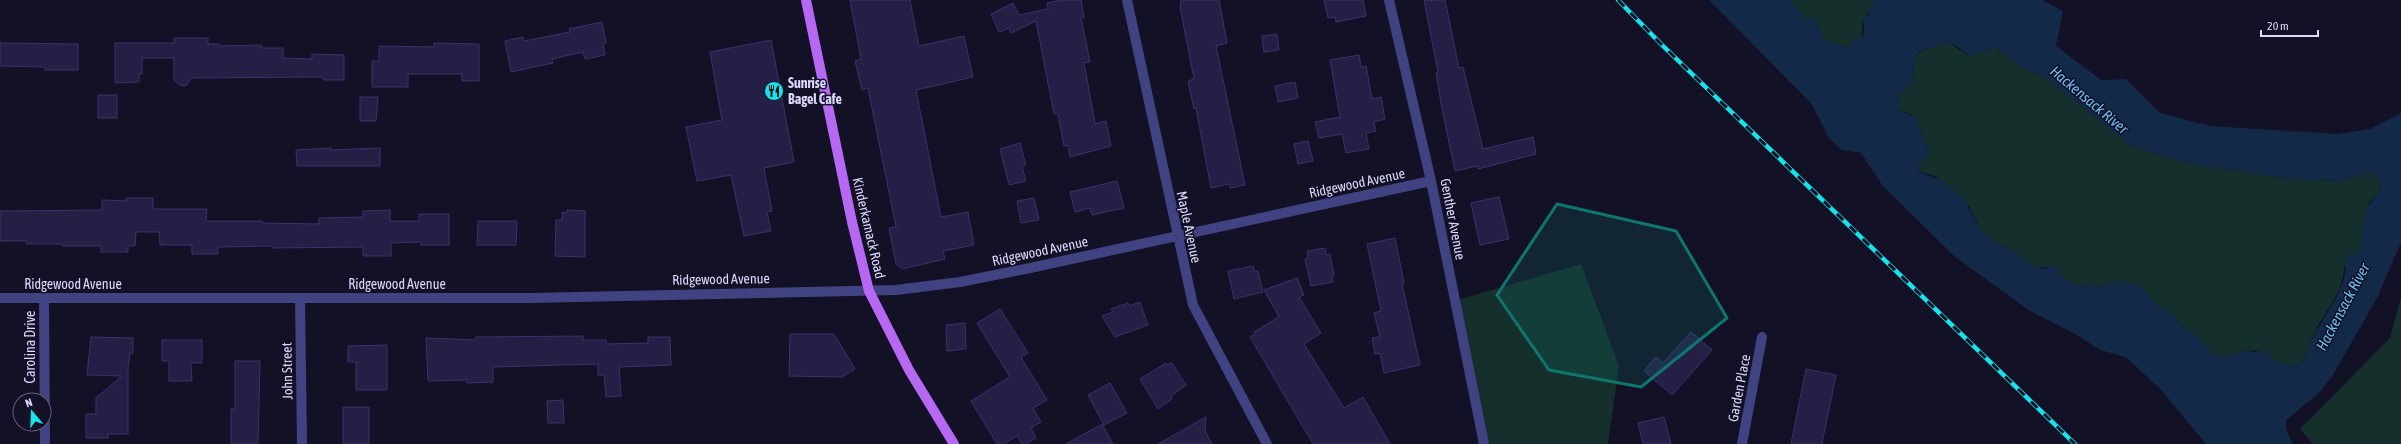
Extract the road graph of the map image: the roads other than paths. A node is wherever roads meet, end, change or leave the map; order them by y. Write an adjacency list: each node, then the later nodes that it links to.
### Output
1 (806, 0): 6 (main road, Kinderkamack Road)
2 (1127, 0): 5 (street, Maple Avenue)
3 (1389, 0): 4 (street, Genther Avenue)
4 (1431, 181): 5 (street, Ridgewood Avenue); 15 (street, Genther Avenue)
5 (1177, 236): 6 (street, Ridgewood Avenue); 14 (street, Maple Avenue)
6 (869, 291): 9 (street, Ridgewood Avenue); 13 (main road, Kinderkamack Road)
7 (0, 298): 8 (street, Ridgewood Avenue)
8 (44, 298): 9 (street, Ridgewood Avenue); 11 (street, Carolina Drive)
9 (300, 298): 12 (street, John Street)
10 (1762, 337): 16 (street, Garden Place)
11 (45, 444)
12 (302, 444)
13 (954, 444)
14 (1267, 444)
15 (1484, 444)
16 (1742, 444)

